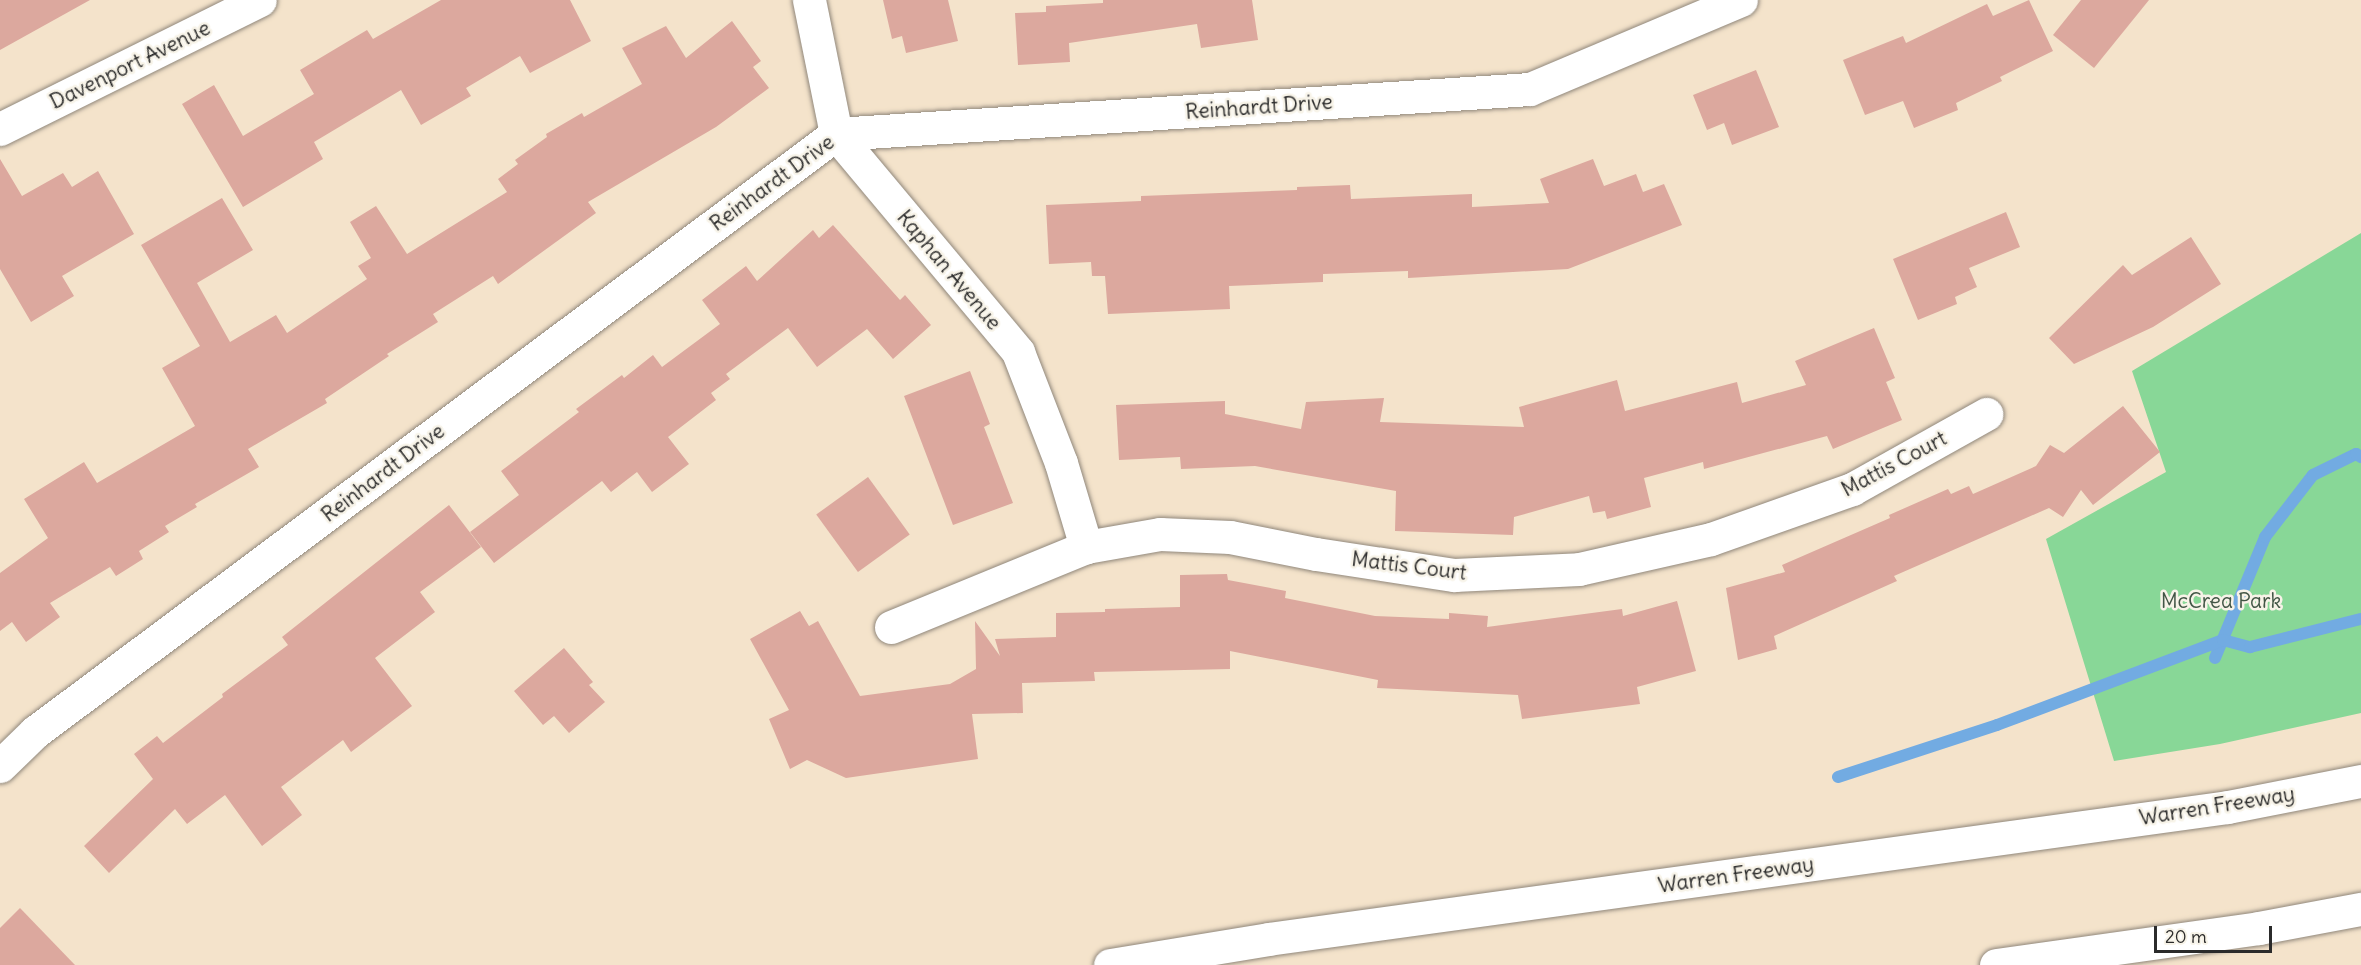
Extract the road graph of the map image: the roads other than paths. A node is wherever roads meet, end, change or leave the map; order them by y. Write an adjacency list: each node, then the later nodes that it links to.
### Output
1 (260, 0): 4 (main road, Davenport Avenue)
2 (809, 0): 5 (main road, Kaphan Avenue)
3 (1741, 0): 5 (main road, Reinhardt Drive)
4 (0, 129)
5 (836, 134): 7 (main road, Kaphan Avenue); 10 (main road, Reinhardt Drive)
6 (1986, 414): 7 (main road, Mattis Court)
7 (1086, 546): 8 (main road, Mattis Court)
8 (891, 627)
9 (2361, 761): 12 (main road)
10 (0, 766)
11 (2361, 781): 12 (main road, Warren Freeway)
12 (2228, 807): 14 (main road, Warren Freeway)
13 (2361, 909): 15 (main road)
14 (1110, 965)
15 (1996, 965)

